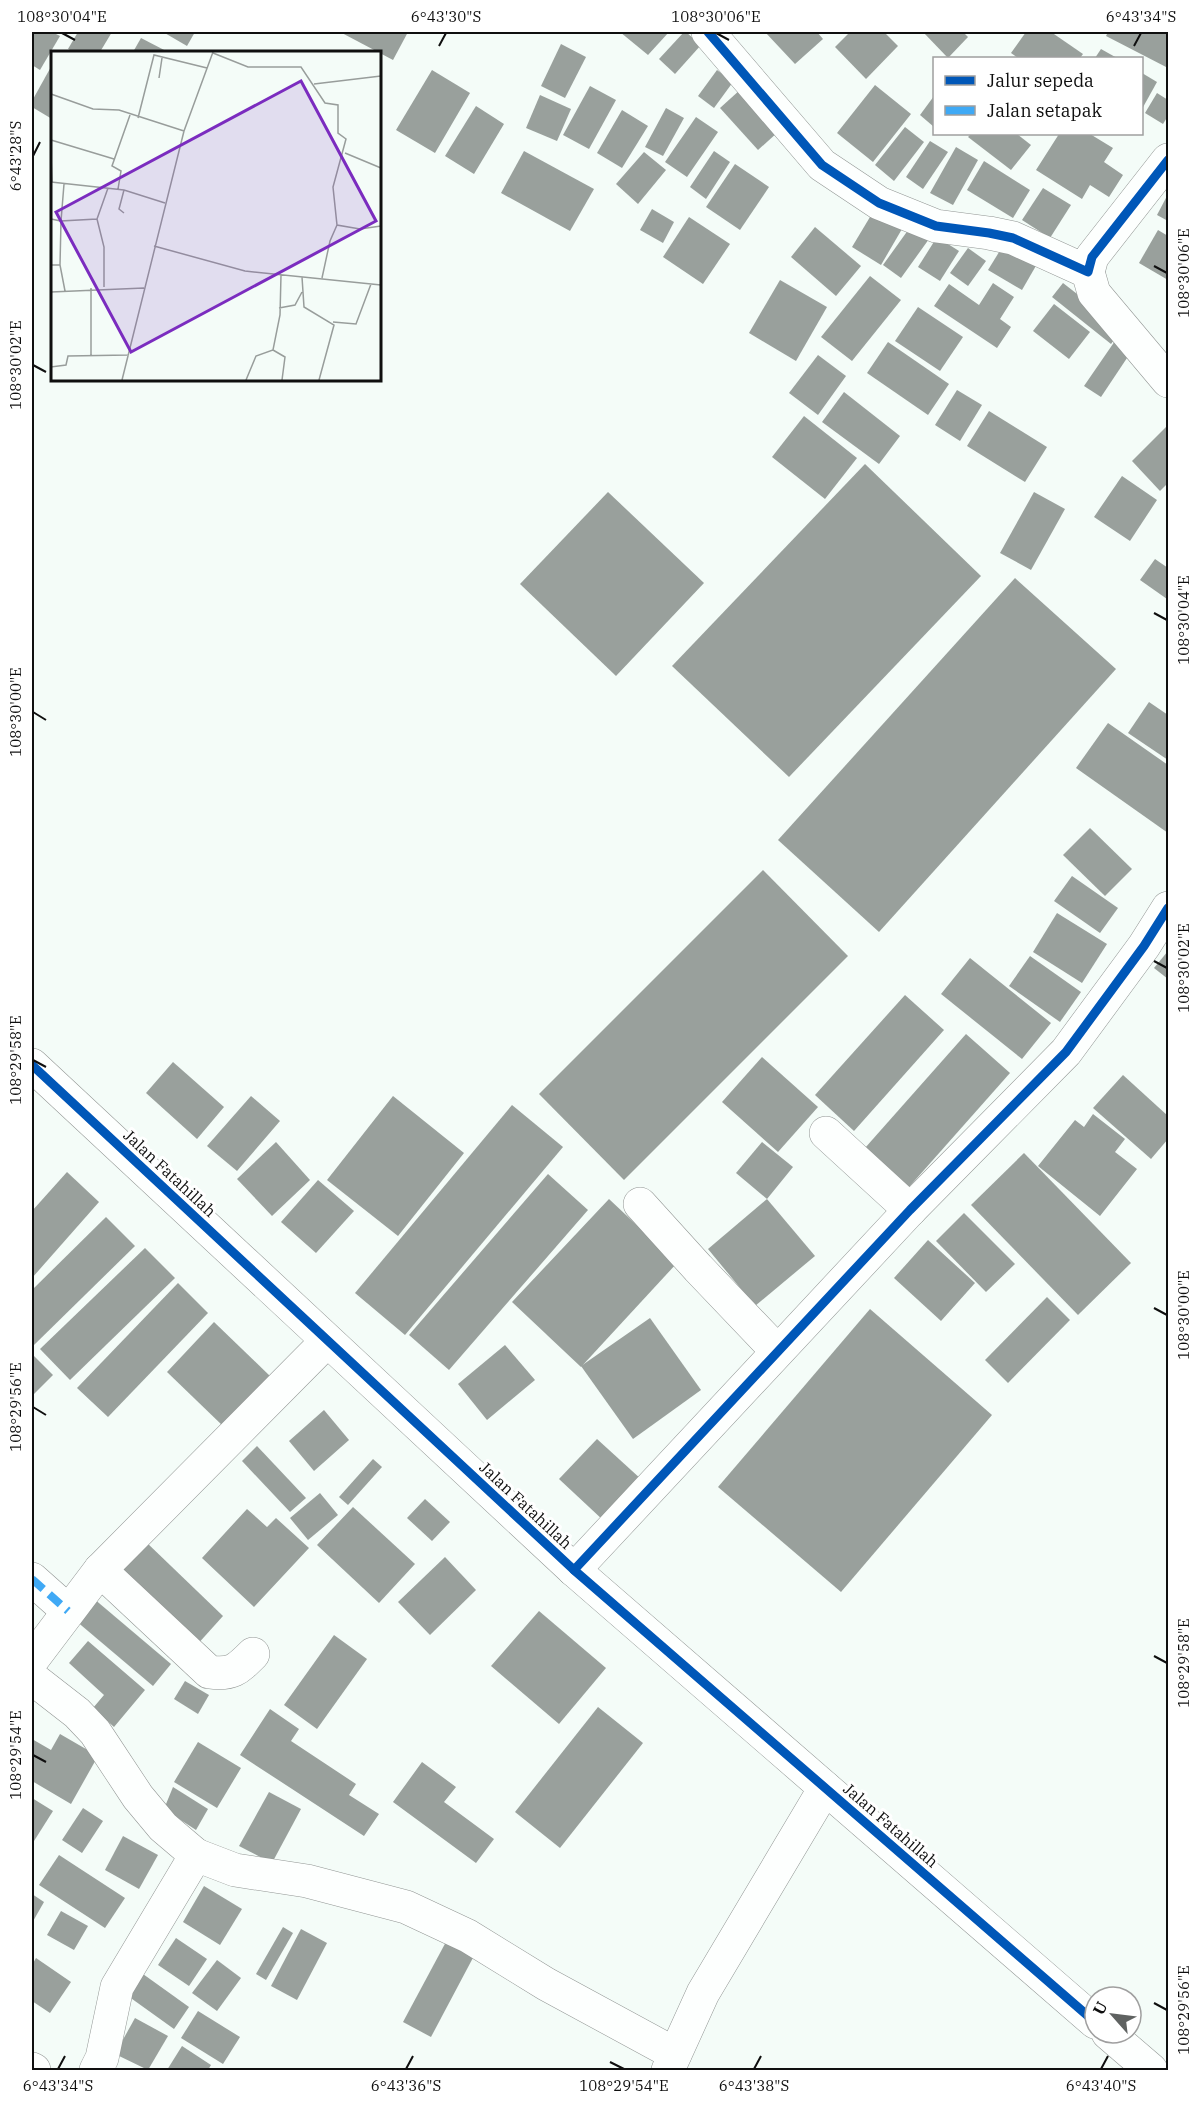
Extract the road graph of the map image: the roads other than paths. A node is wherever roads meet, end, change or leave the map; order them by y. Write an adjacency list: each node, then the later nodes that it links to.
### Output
1 (708, 32): 3 (street)
2 (1168, 160): 3 (street)
3 (1088, 272): 4 (street)
4 (1168, 381)
5 (1168, 908): 9 (street)
6 (32, 1065): 10 (street, Jalan Fatahillah)
7 (826, 1133): 9 (street)
8 (640, 1204): 11 (street)
9 (910, 1210): 11 (street)
10 (327, 1341): 12 (street); 13 (street, Jalan Fatahillah)
11 (777, 1352): 13 (street)
12 (100, 1570): 15 (street); 16 (street)
13 (574, 1570): 19 (street, Jalan Fatahillah)
14 (32, 1578): 15 (street)
15 (68, 1611): 17 (street)
16 (253, 1654)
17 (32, 1660)
18 (32, 1678): 20 (street)
19 (825, 1788): 21 (street, Jalan Fatahillah); 23 (street)
20 (196, 1855): 23 (street); 24 (street)
21 (1083, 2012)
22 (1122, 2045): 25 (street)
23 (671, 2062)
24 (96, 2070)
25 (1151, 2070)

